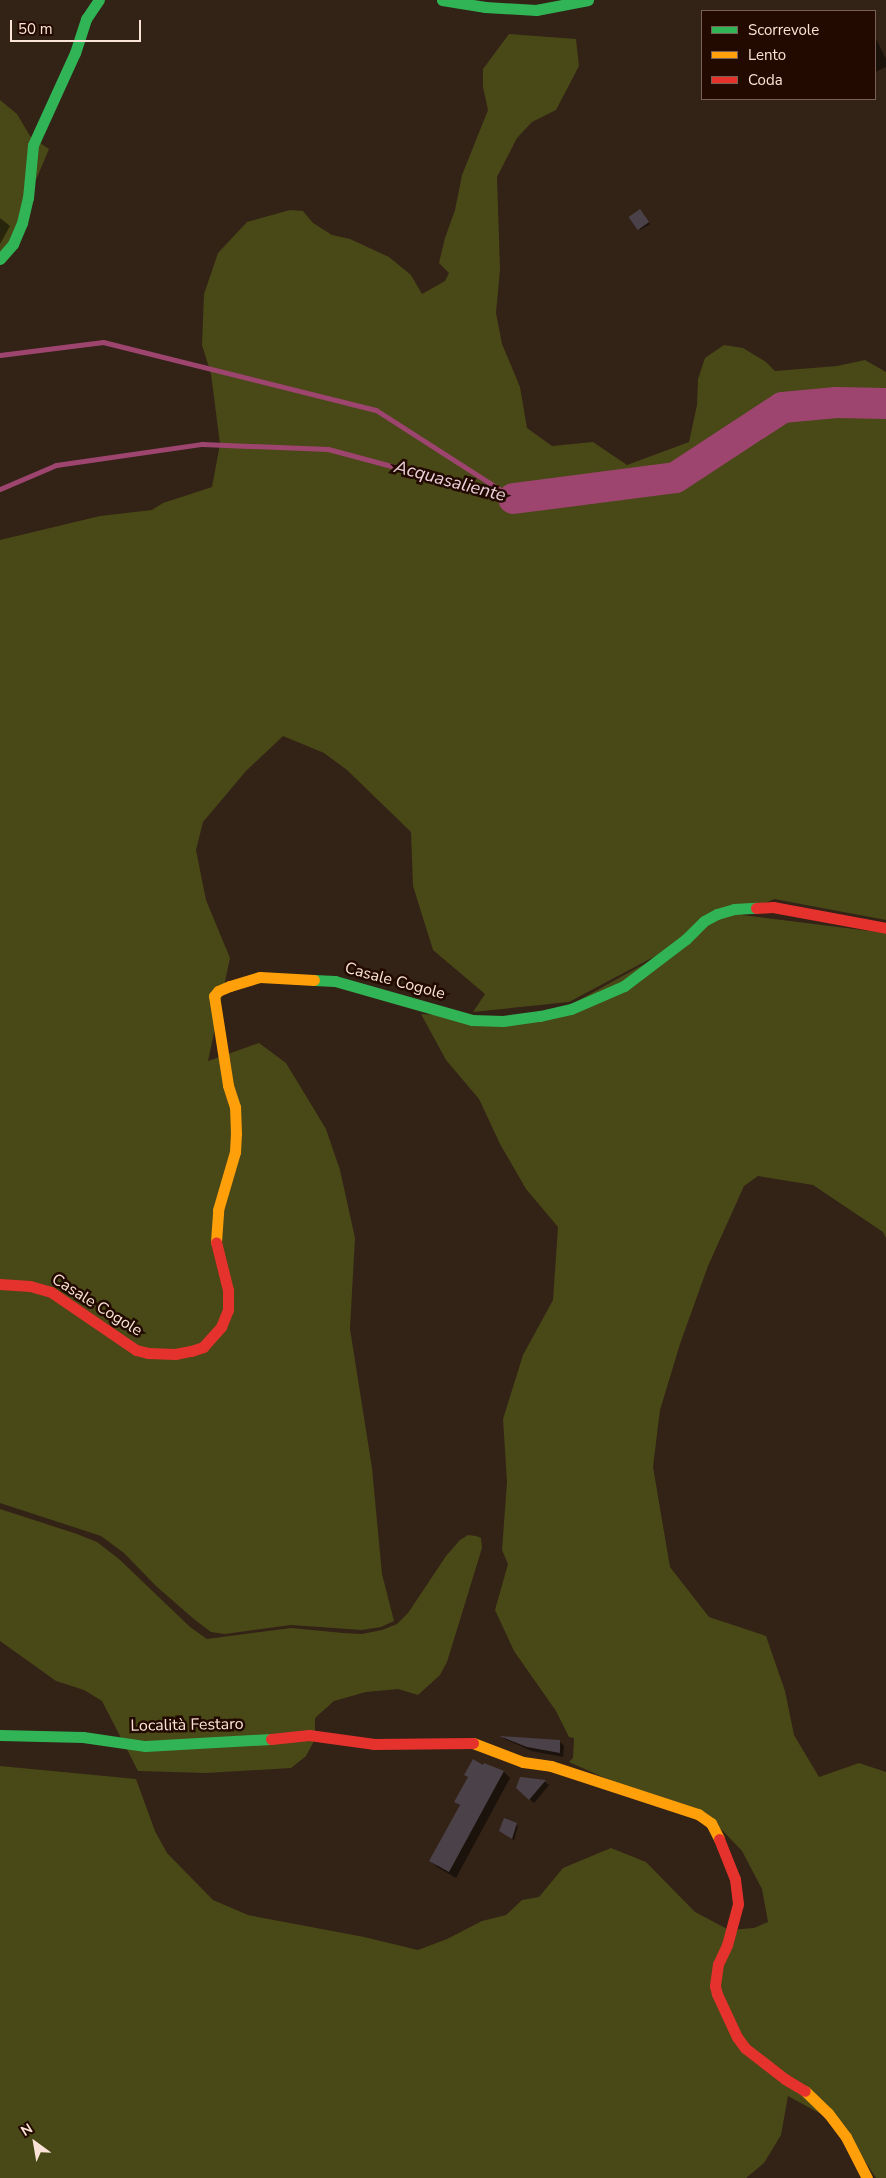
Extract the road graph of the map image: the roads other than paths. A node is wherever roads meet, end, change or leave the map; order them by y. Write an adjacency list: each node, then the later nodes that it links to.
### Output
1 (99, 0): 4 (street)
2 (442, 0): 3 (street)
3 (588, 0)
4 (0, 259)
5 (886, 928): 6 (street, Casale Cogole)
6 (0, 1284)
7 (0, 1735): 8 (street, Località Festaro)
8 (867, 2178)

